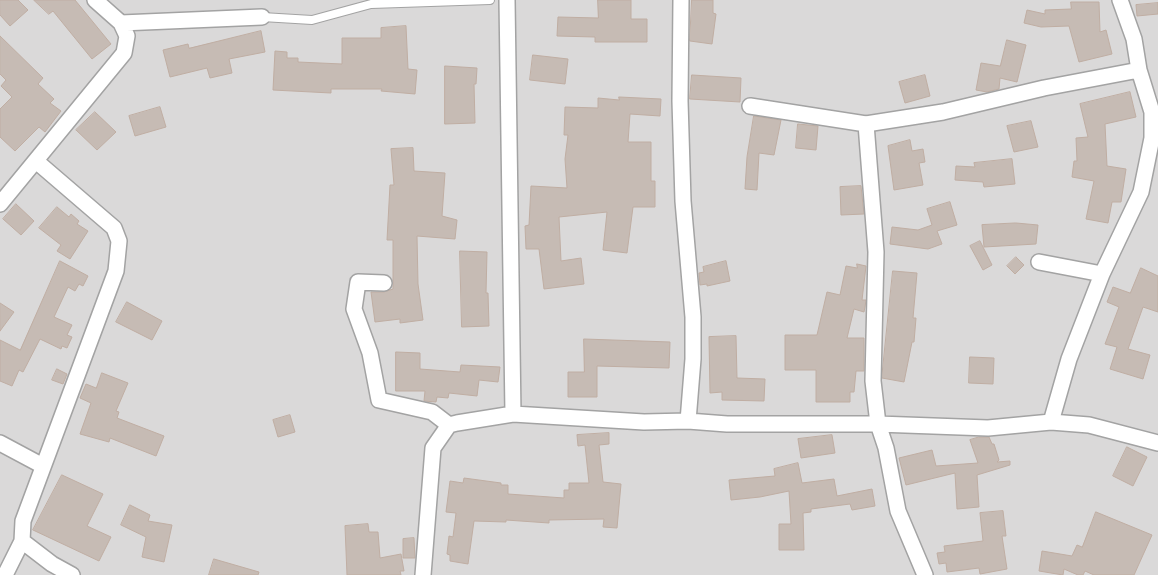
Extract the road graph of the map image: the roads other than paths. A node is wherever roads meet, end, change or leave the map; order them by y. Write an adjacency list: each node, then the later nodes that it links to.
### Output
1 (95, 0): 7 (street)
2 (490, 0): 6 (lane)
3 (507, 0): 17 (street)
4 (681, 0): 18 (street)
5 (1120, 0): 8 (street)
6 (262, 17): 7 (street)
7 (121, 23): 12 (street)
8 (1139, 70): 10 (street); 11 (street)
9 (750, 106): 10 (street)
10 (866, 124): 20 (street)
11 (1155, 138): 15 (street)
12 (36, 161): 13 (street); 24 (street)
13 (0, 204)
14 (1039, 262): 15 (street)
15 (1102, 274): 19 (street)
16 (384, 283): 21 (street)
17 (513, 414): 18 (street); 21 (street)
18 (688, 421): 20 (street)
19 (1051, 422): 20 (street); 23 (street)
20 (878, 424): 29 (street)
21 (449, 425): 28 (street)
22 (0, 443): 24 (street)
23 (1158, 443)
24 (43, 466): 25 (street)
25 (22, 541): 26 (street); 27 (street)
26 (5, 575)
27 (72, 575)
28 (423, 575)
29 (925, 575)

